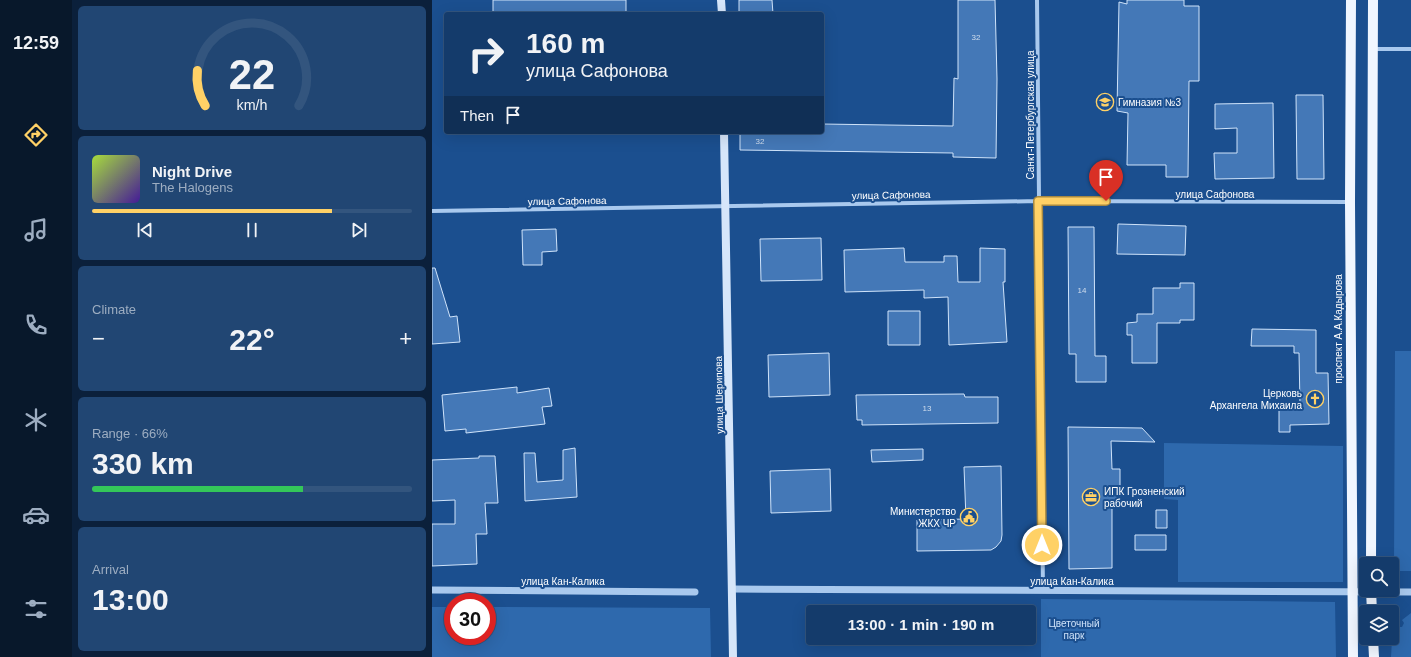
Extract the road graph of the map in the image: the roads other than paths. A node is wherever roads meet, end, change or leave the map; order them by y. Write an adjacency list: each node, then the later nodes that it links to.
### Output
1 (721, 0): 5 (main road)
2 (1037, 0): 9 (street, Санкт-Петербургская улица)
3 (1351, 0): 10 (main road, проспект А.А.Кадырова)
4 (1373, 0): 6 (main road)
5 (722, 12)
6 (1373, 49): 7 (street); 13 (main road)
7 (1411, 49)
8 (724, 134): 11 (main road, улица Шерипова)
9 (1038, 201): 10 (street, улица Сафонова); 11 (street, улица Сафонова); 16 (street, Санкт-Петербургская улица)
10 (1350, 202): 17 (main road, проспект А.А.Кадырова)
11 (726, 207): 12 (street, улица Сафонова); 14 (main road, улица Шерипова)
12 (432, 211)
13 (1371, 557)
14 (733, 589): 16 (street, улица Кан-Калика); 23 (main road, улица Шерипова)
15 (432, 590): 19 (street, улица Кан-Калика)
16 (1043, 590): 17 (street, улица Кан-Калика)
17 (1352, 591): 18 (street, улица Кан-Калика); 24 (main road, проспект А.А.Кадырова)
18 (1359, 591)
19 (695, 592)
20 (1399, 592): 21 (street, улица Кан-Калика)
21 (1411, 592)
22 (1373, 645): 25 (main road)
23 (733, 657)
24 (1353, 657)
25 (1374, 657)

